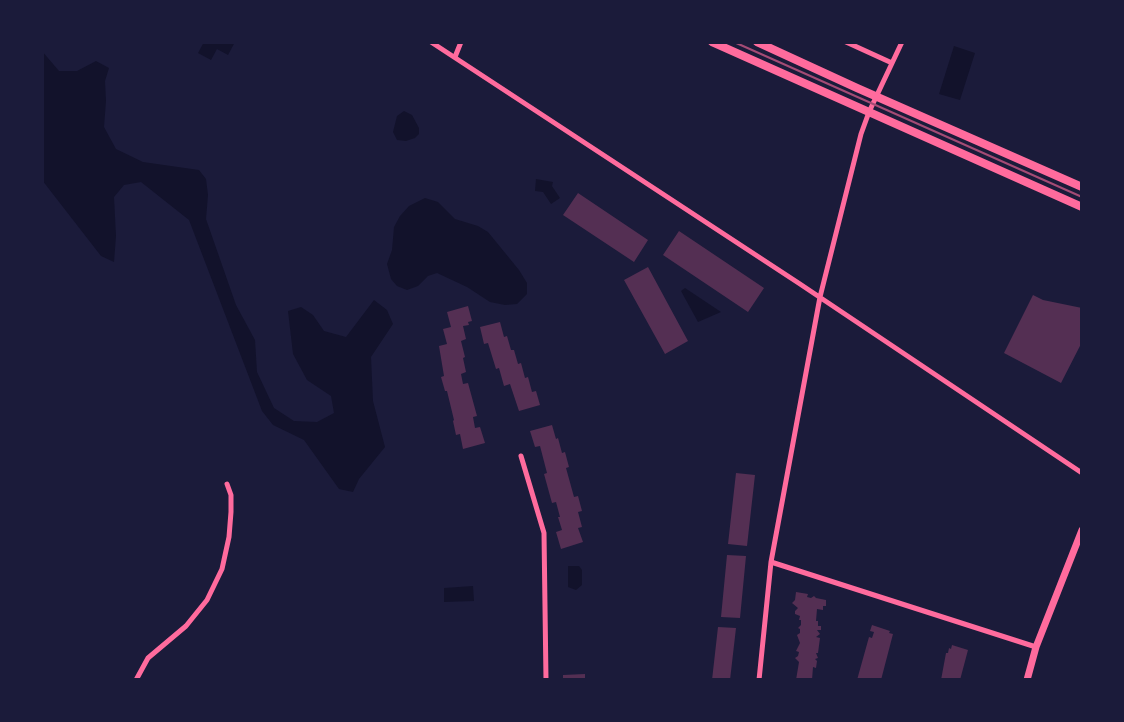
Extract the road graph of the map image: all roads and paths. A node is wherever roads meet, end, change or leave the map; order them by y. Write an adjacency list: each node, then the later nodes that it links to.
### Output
1 (431, 42): 7 (street)
2 (461, 42): 7 (street)
3 (712, 42): 10 (main road)
4 (757, 42): 9 (main road)
5 (846, 42): 8 (street)
6 (902, 42): 8 (street)
7 (454, 57): 13 (street)
8 (892, 63): 9 (street)
9 (877, 97): 10 (street); 11 (main road)
10 (869, 112): 12 (main road); 13 (street)
11 (1082, 187)
12 (1082, 207)
13 (820, 298): 15 (street); 18 (street)
14 (521, 456): 21 (street)
15 (1082, 473)
16 (228, 484): 20 (street)
17 (1082, 530): 19 (street)
18 (771, 562): 19 (street); 22 (street)
19 (1036, 647): 23 (street)
20 (136, 680)
21 (546, 680)
22 (759, 680)
23 (1027, 680)

